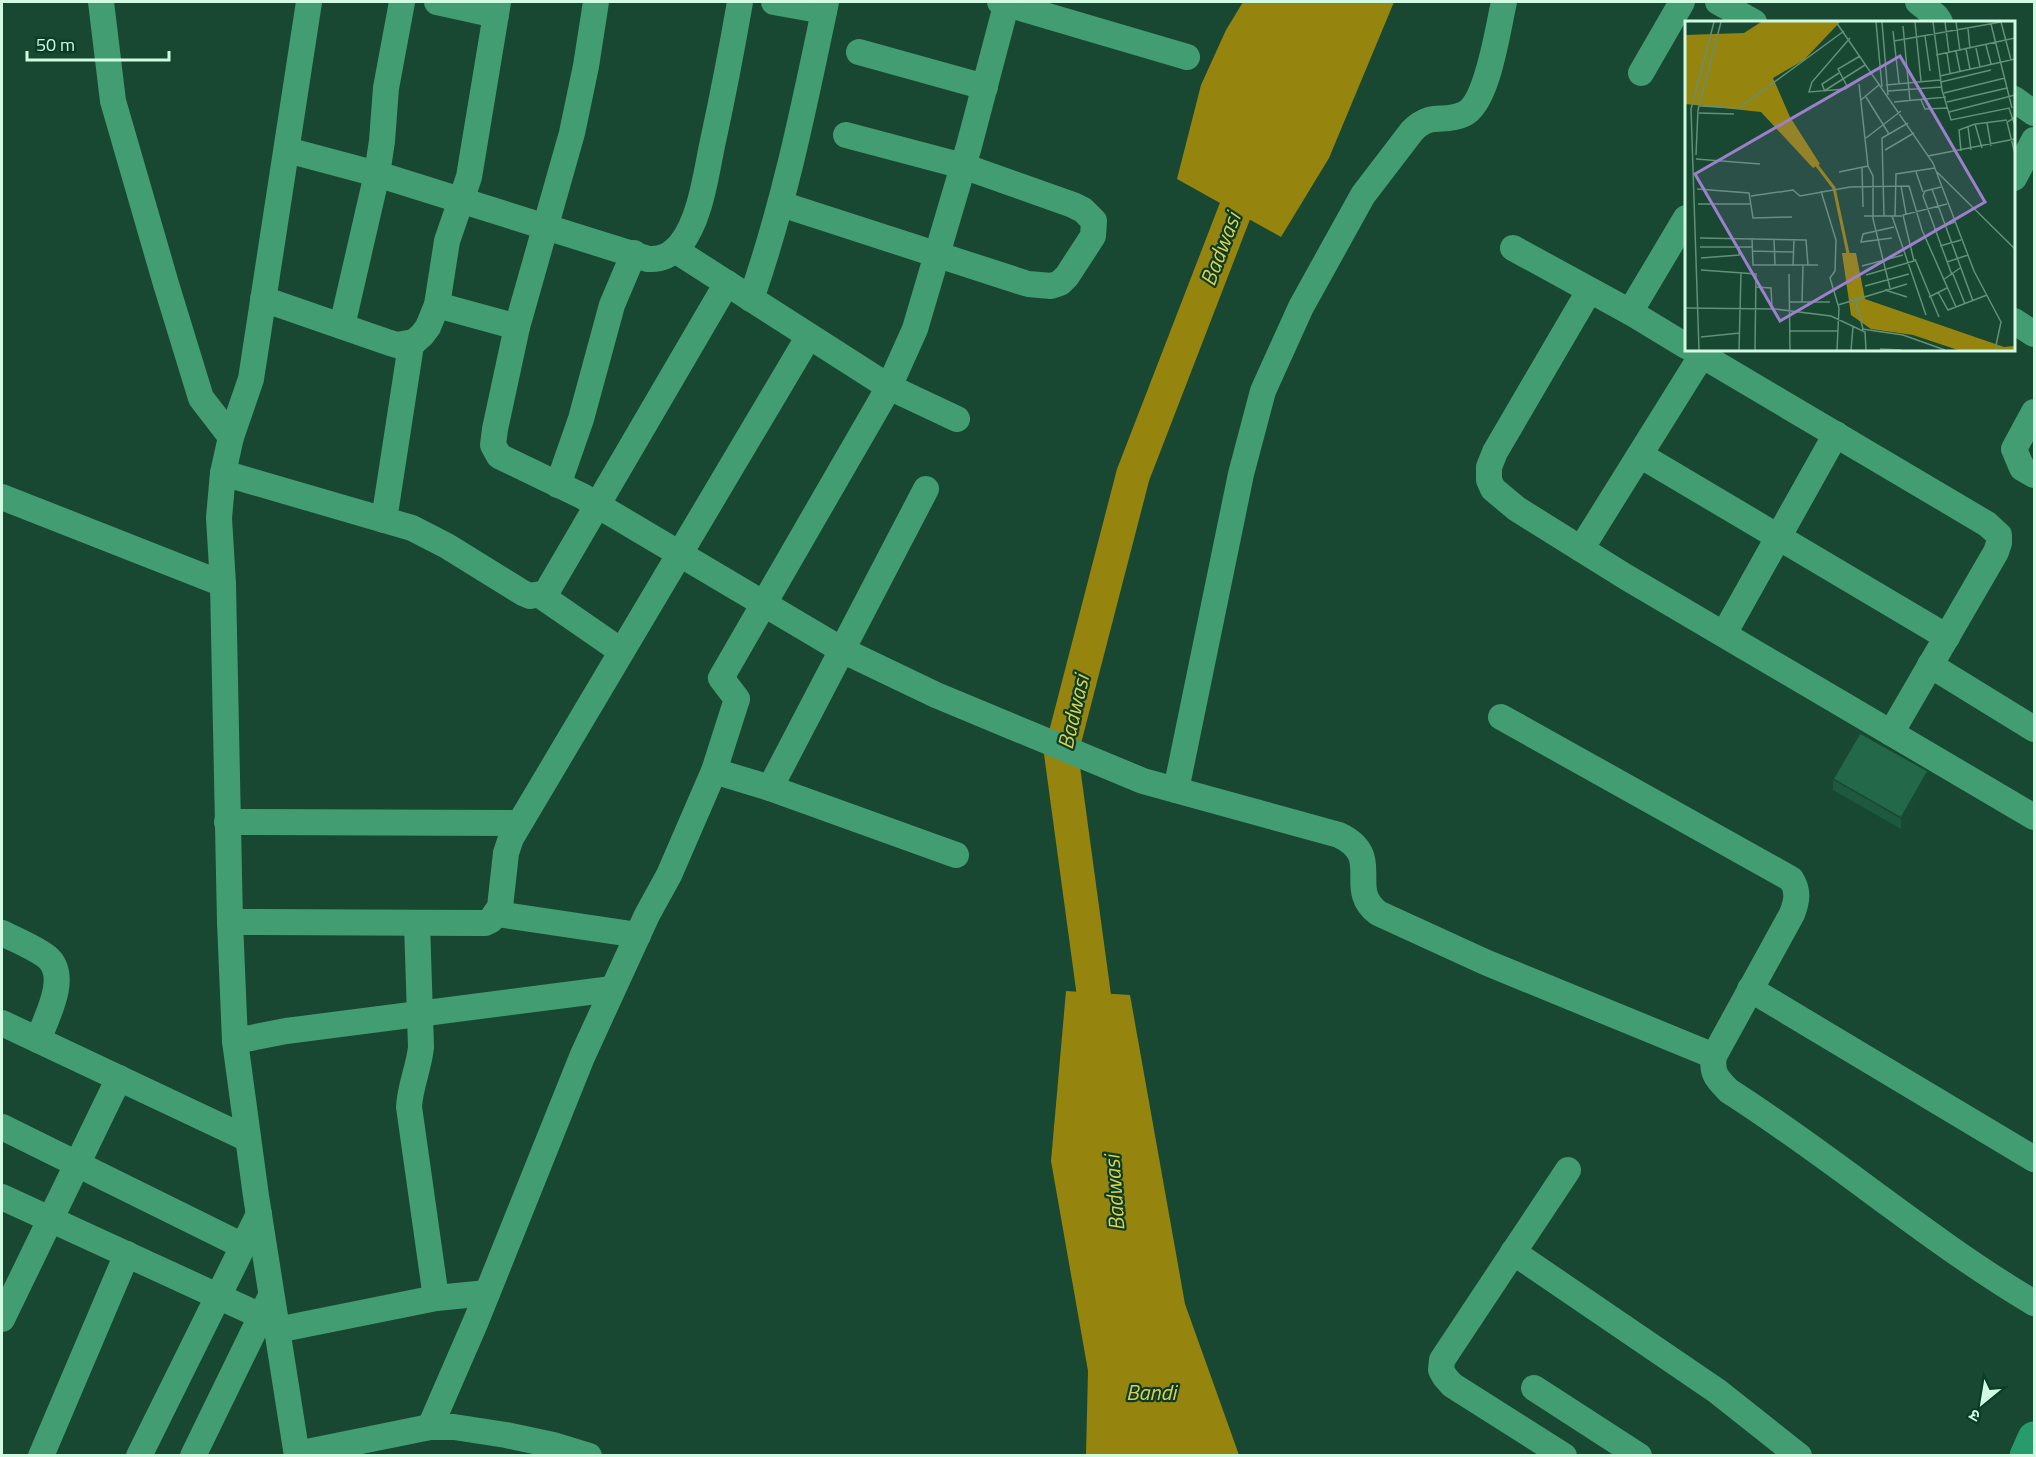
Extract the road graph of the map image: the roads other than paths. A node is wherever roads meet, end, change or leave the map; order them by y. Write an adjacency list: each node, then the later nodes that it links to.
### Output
1 (101, 2): 54 (street)
2 (309, 2): 23 (street)
3 (402, 2): 25 (street)
4 (437, 2): 13 (street)
5 (596, 2): 30 (street)
6 (740, 2): 32 (street)
7 (774, 2): 12 (street)
8 (1004, 2): 16 (street); 18 (street)
9 (1504, 2): 79 (street)
10 (1682, 2): 17 (street)
11 (1718, 2): 14 (street)
12 (825, 6): 28 (street)
13 (497, 8): 27 (street)
14 (1752, 21)
15 (859, 52): 18 (street)
16 (1187, 57)
17 (1641, 73)
18 (985, 87): 24 (street)
19 (2015, 100): 20 (street)
20 (2034, 113)
21 (846, 135): 24 (street)
22 (2034, 140): 26 (street)
23 (287, 150): 25 (street); 37 (street)
24 (963, 166): 34 (street); 34 (street)
25 (377, 174): 27 (street); 42 (street)
26 (2015, 174)
27 (462, 200): 30 (street); 39 (street)
28 (781, 204): 34 (street); 38 (street)
29 (1685, 220): 40 (street)
30 (547, 226): 33 (street); 43 (street)
31 (1513, 248): 36 (street)
32 (675, 250): 33 (street); 35 (street)
33 (634, 253): 58 (street)
34 (937, 253): 50 (street)
35 (727, 283): 38 (street); 61 (street)
36 (1589, 291): 40 (street); 64 (street)
37 (263, 299): 42 (street); 54 (street)
38 (751, 299): 45 (street)
39 (436, 305): 43 (street); 46 (street)
40 (1630, 312): 47 (street)
41 (2015, 322): 44 (street)
42 (342, 326): 46 (street)
43 (517, 327): 58 (street)
44 (2034, 334)
45 (809, 336): 50 (street); 65 (street)
46 (414, 342): 62 (street)
47 (1685, 345)
48 (1693, 351): 55 (street)
49 (1696, 351): 53 (street)
50 (889, 387): 52 (street); 68 (street)
51 (2034, 412): 57 (street)
52 (957, 419)
53 (1836, 434): 63 (street); 70 (street)
54 (231, 437): 56 (street)
55 (1640, 455): 63 (street); 64 (street)
56 (223, 473): 62 (street); 66 (street)
57 (2034, 475)
58 (558, 484): 61 (street)
59 (926, 489): 71 (street)
60 (2, 497): 66 (street)
61 (597, 505): 65 (street); 67 (street)
62 (384, 520): 67 (street)
63 (1778, 537): 69 (street); 70 (street)
64 (1581, 549): 69 (street)
65 (679, 553): 68 (street); 72 (street)
66 (223, 585): 81 (street)
67 (540, 595): 72 (street)
68 (763, 603): 71 (street); 77 (street)
69 (1724, 634): 76 (street)
70 (1947, 637): 73 (street)
71 (842, 650): 78 (street); 79 (street)
72 (621, 651): 82 (street)
73 (1930, 665): 75 (street); 76 (street)
74 (1501, 717): 90 (street)
75 (2031, 719)
76 (1890, 733): 80 (street)
77 (714, 771): 78 (street); 88 (street)
78 (770, 788): 83 (street)
79 (1176, 790): 95 (street)
80 (2034, 817)
81 (227, 822): 82 (street); 85 (street)
82 (519, 823): 84 (street)
83 (956, 855)
84 (497, 914): 86 (street); 88 (street)
85 (230, 922): 86 (street); 94 (street)
86 (417, 923): 91 (street)
87 (2, 933): 93 (street)
88 (638, 935): 89 (street)
89 (612, 989): 91 (street); 108 (street)
90 (1750, 989): 95 (street); 99 (street)
91 (420, 1013): 94 (street); 110 (street)
92 (2, 1023): 93 (street)
93 (38, 1040): 96 (street)
94 (235, 1041): 98 (street)
95 (1714, 1056): 111 (street)
96 (119, 1078): 98 (street); 100 (street)
97 (2, 1127): 100 (street)
98 (248, 1139): 103 (street)
99 (2034, 1159)
100 (77, 1164): 104 (street); 105 (street)
101 (1568, 1170): 106 (street)
102 (2, 1197): 104 (street)
103 (259, 1214): 105 (street); 112 (street)
104 (50, 1220): 107 (street); 113 (street)
105 (243, 1246): 109 (street)
106 (1513, 1252): 123 (street); 125 (street)
107 (127, 1254): 109 (street); 118 (street)
108 (487, 1293): 110 (street); 115 (street)
109 (218, 1295): 112 (street); 119 (street)
110 (436, 1298): 112 (street)
111 (2034, 1303)
112 (270, 1313): 120 (street); 121 (street)
113 (2, 1319)
114 (1534, 1388): 124 (street)
115 (430, 1427): 117 (street); 121 (street)
116 (2034, 1438): 126 (main road)
117 (525, 1447): 122 (street)
118 (41, 1455)
119 (138, 1455)
120 (193, 1455)
121 (297, 1455)
122 (589, 1455)
123 (1564, 1455)
124 (1640, 1455)
125 (1800, 1455)
126 (2026, 1455)

